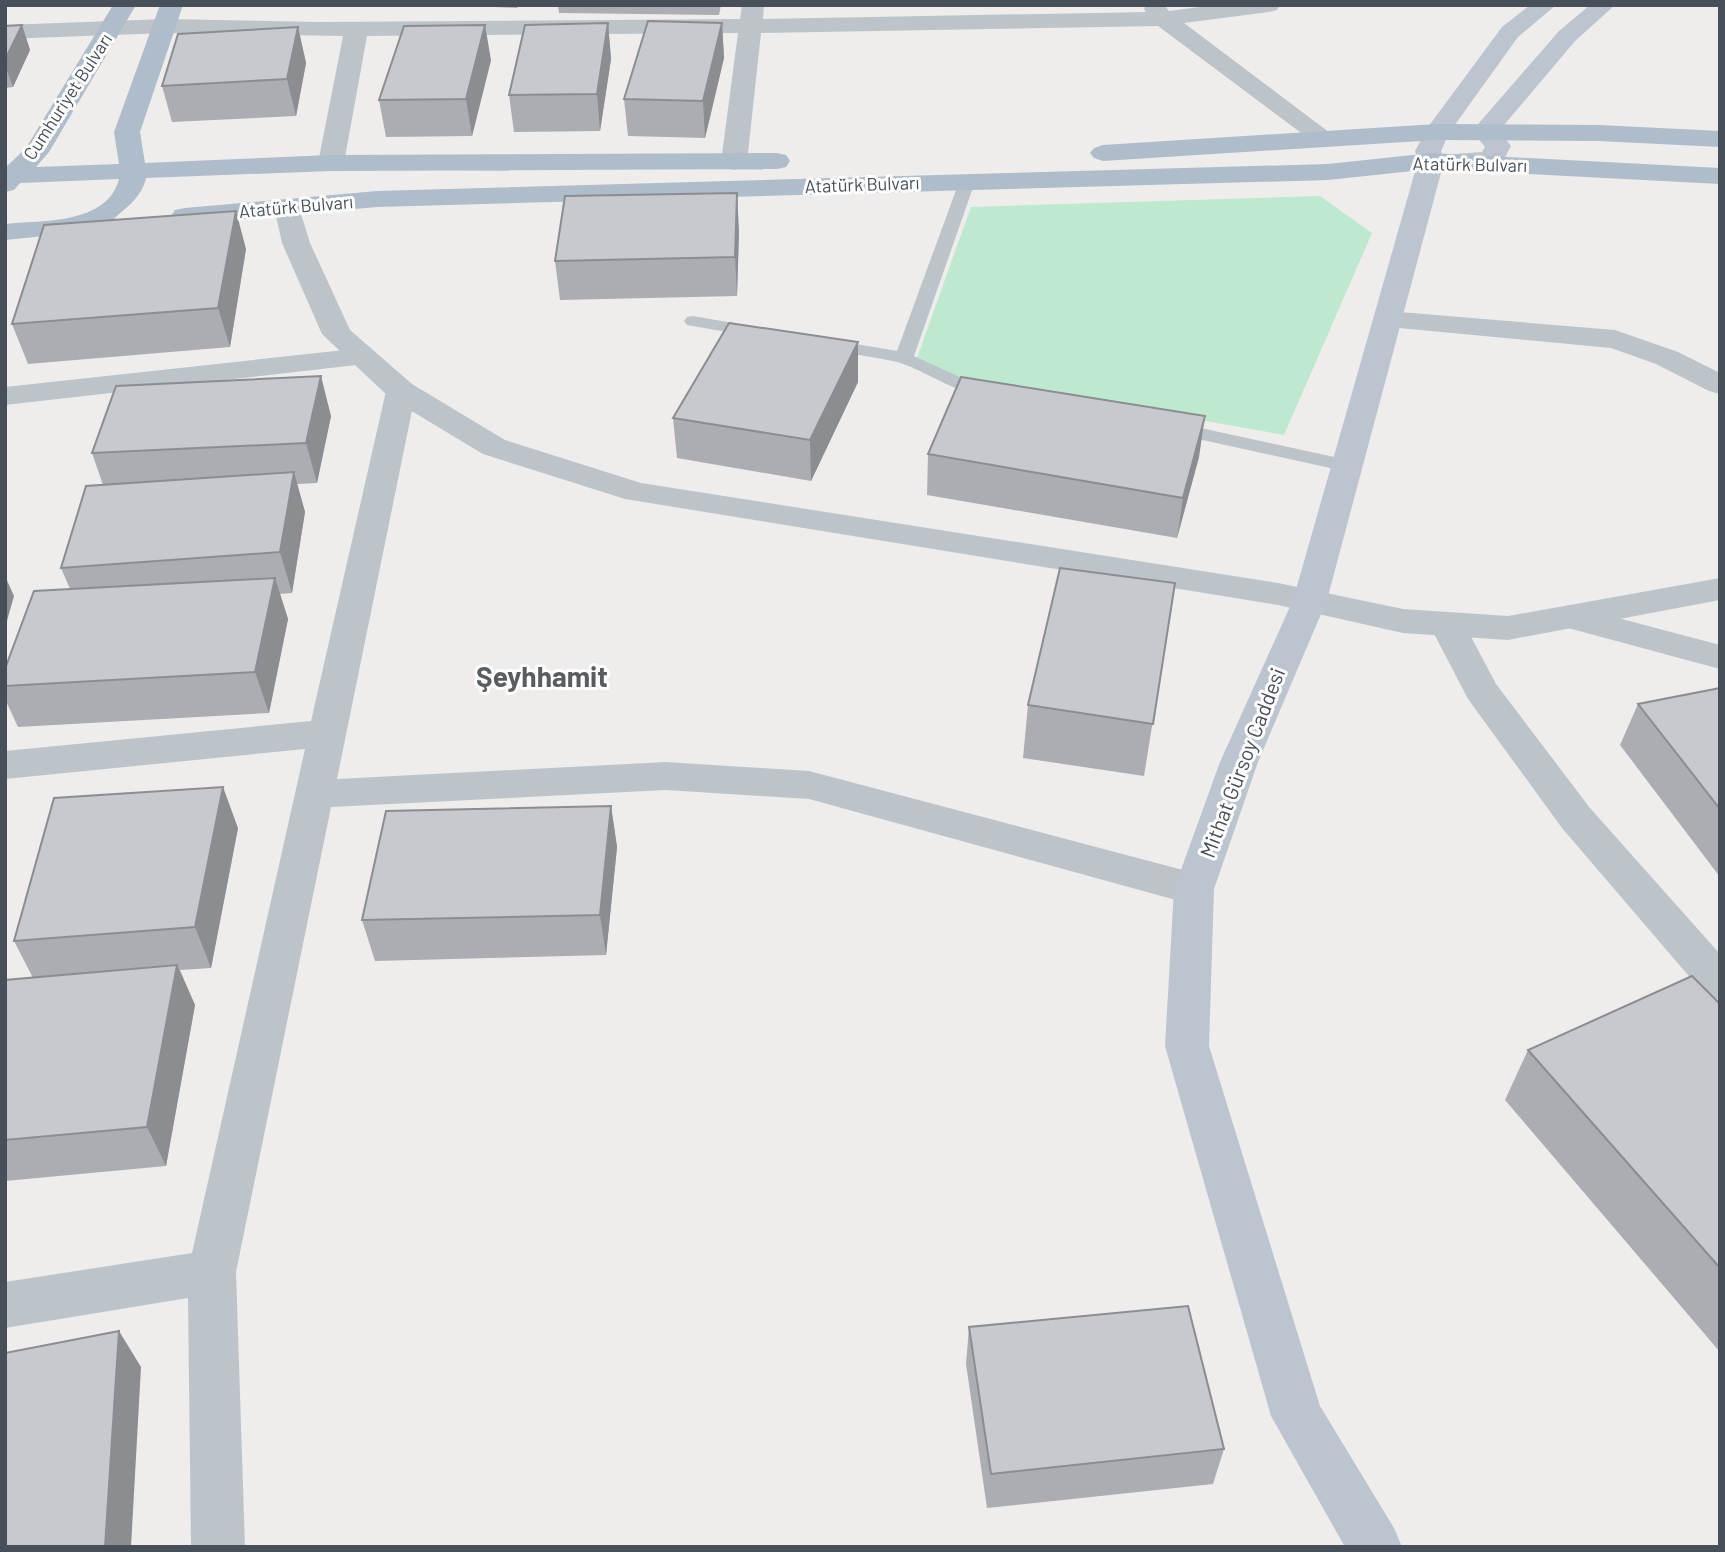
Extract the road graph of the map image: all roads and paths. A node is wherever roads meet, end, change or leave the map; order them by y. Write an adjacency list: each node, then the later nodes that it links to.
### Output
1 (125, 5): 8 (main road, Cumhuriyet Bulvarı)
2 (1269, 5): 5 (street)
3 (1545, 5): 14 (main road, Mithat Gürsoy Caddesi)
4 (1604, 5): 11 (main road)
5 (1157, 12): 7 (street); 12 (street)
6 (169, 16): 8 (street); 9 (street); 19 (main road)
7 (753, 16): 9 (street); 17 (street)
8 (113, 27): 10 (street); 21 (main road, Cumhuriyet Bulvarı)
9 (356, 29): 18 (street)
10 (5, 32)
11 (1485, 131): 13 (main road, Atatürk Bulvarı); 14 (main road)
12 (1325, 139): 14 (main road, Atatürk Bulvarı); 15 (main road, Atatürk Bulvarı)
13 (1720, 139)
14 (1434, 146): 20 (main road, Atatürk Bulvarı); 22 (main road, Atatürk Bulvarı); 28 (main road, Mithat Gürsoy Caddesi)
15 (1079, 153)
16 (803, 160): 17 (main road, Atatürk Bulvarı)
17 (734, 162): 18 (main road, Atatürk Bulvarı)
18 (331, 163): 19 (main road, Atatürk Bulvarı)
19 (133, 170): 21 (main road, Atatürk Bulvarı); 26 (main road)
20 (1720, 176)
21 (8, 179)
22 (967, 182): 23 (main road, Atatürk Bulvarı); 33 (lane)
23 (287, 207): 24 (main road, Atatürk Bulvarı); 32 (street)
24 (164, 218)
25 (137, 221): 26 (main road)
26 (82, 225): 27 (main road)
27 (7, 231)
28 (1388, 320): 34 (street); 39 (main road, Mithat Gürsoy Caddesi)
29 (693, 321): 30 (lane)
30 (772, 335)
31 (812, 342): 33 (lane)
32 (363, 357): 35 (street); 37 (street)
33 (904, 358): 36 (lane)
34 (1720, 385)
35 (401, 391): 41 (street); 45 (street)
36 (1013, 394)
37 (5, 396)
38 (1160, 426): 39 (lane)
39 (1348, 466): 41 (main road, Mithat Gürsoy Caddesi)
40 (1720, 589): 42 (street)
41 (1310, 600): 43 (street); 48 (main road, Mithat Gürsoy Caddesi)
42 (1569, 617): 43 (street); 44 (street)
43 (1447, 624): 49 (street)
44 (1720, 657)
45 (328, 733): 46 (street); 47 (street)
46 (5, 765)
47 (315, 794): 48 (street); 50 (street)
48 (1194, 889): 53 (main road, Mithat Gürsoy Caddesi)
49 (1720, 983)
50 (212, 1272): 51 (street); 52 (street)
51 (5, 1305)
52 (218, 1547)
53 (1375, 1547)

